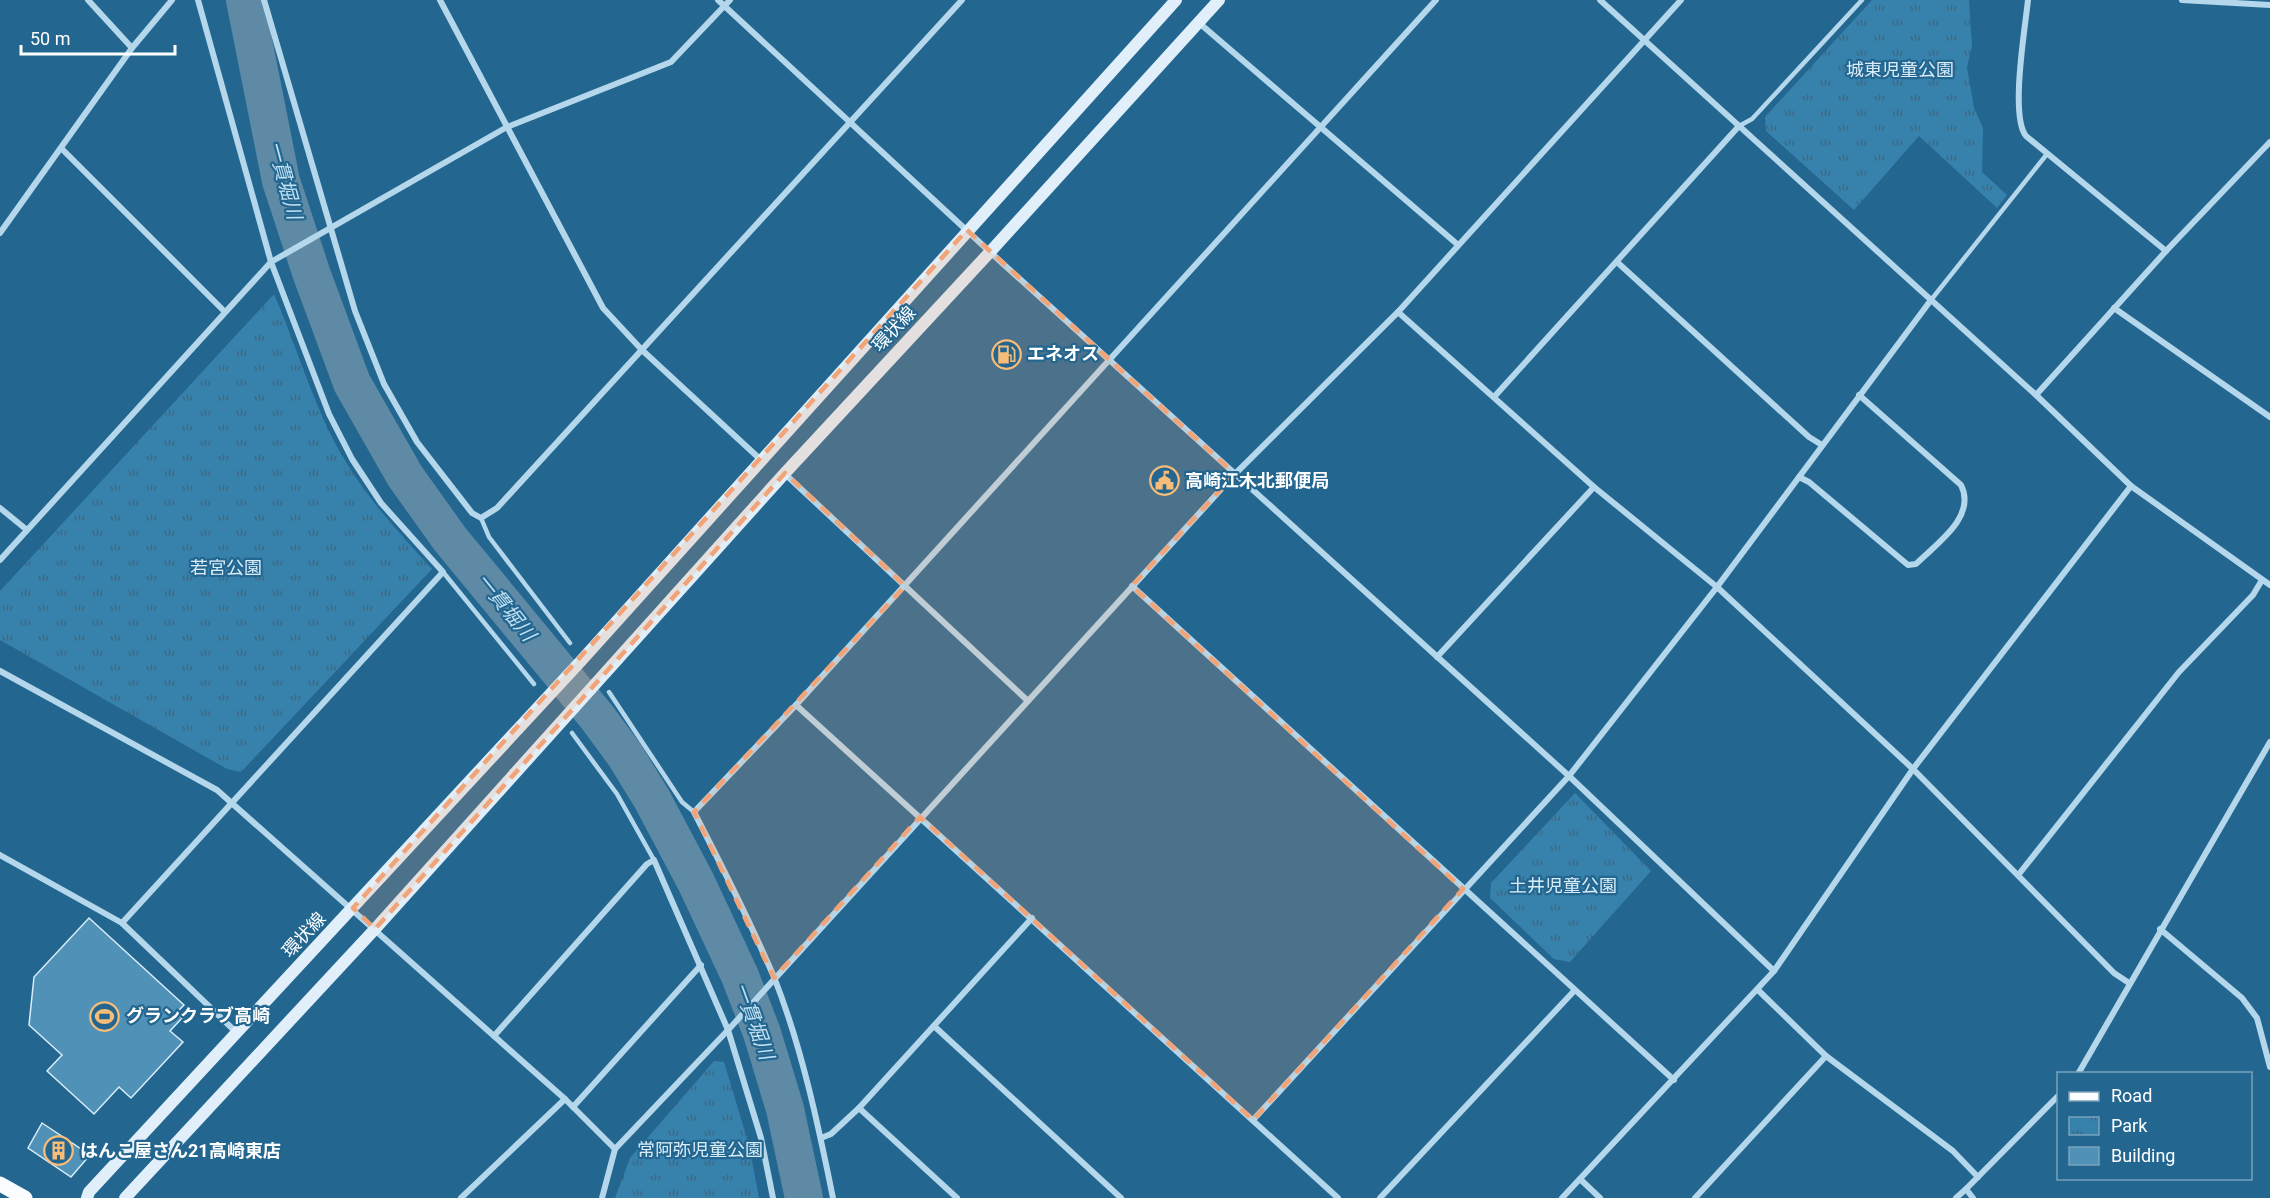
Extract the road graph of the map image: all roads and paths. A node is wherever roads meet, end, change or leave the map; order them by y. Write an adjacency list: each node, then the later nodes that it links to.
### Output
1 (88, 0): 21 (street)
2 (172, 0): 21 (street)
3 (198, 0): 35 (street)
4 (264, 0): 29 (street)
5 (440, 0): 25 (street)
6 (718, 0): 18 (street)
7 (730, 0): 18 (street)
8 (962, 0): 22 (street)
9 (1219, 0): 19 (street, 環状線)
10 (1436, 0): 23 (street)
11 (1600, 0): 20 (street)
12 (1681, 0): 20 (street)
13 (1862, 0): 24 (lane)
14 (2028, 0): 28 (street)
15 (2182, 0): 17 (street)
16 (1173, 1): 30 (street, 環状線)
17 (2270, 5)
18 (724, 6): 22 (street); 25 (street)
19 (1198, 22): 23 (street); 34 (street, 環状線)
20 (1645, 40): 24 (street); 32 (street)
21 (132, 48): 27 (street)
22 (849, 121): 30 (street); 41 (street)
23 (1322, 126): 32 (street); 42 (street)
24 (1739, 126): 36 (street); 37 (street)
25 (507, 127): 29 (street); 41 (street)
26 (2270, 142): 33 (street)
27 (62, 149): 31 (street); 39 (street)
28 (2047, 153): 33 (street); 37 (lane)
29 (329, 228): 35 (street); 55 (street)
30 (967, 230): 34 (street); 48 (street, 環状線)
31 (0, 233)
32 (1457, 244): 40 (street)
33 (2166, 251): 38 (street)
34 (990, 252): 42 (street); 49 (street, 環状線)
35 (271, 262): 39 (street); 58 (street)
36 (1617, 262): 45 (street); 47 (street)
37 (1931, 300): 43 (street); 44 (street)
38 (2114, 308): 44 (street); 46 (street)
39 (224, 311): 56 (street)
40 (1398, 312): 45 (street); 50 (street)
41 (642, 350): 48 (street); 55 (street)
42 (1110, 361): 50 (street); 61 (street)
43 (1859, 395): 47 (street); 51 (street)
44 (2036, 395): 52 (street)
45 (1494, 397): 53 (street)
46 (2270, 417)
47 (1822, 445): 51 (street)
48 (762, 461): 82 (street, 環状線)
49 (785, 473): 61 (street); 85 (street, 環状線)
50 (1235, 474): 62 (street); 65 (street)
51 (1799, 477): 63 (street)
52 (2131, 486): 59 (street); 73 (street)
53 (1594, 487): 63 (street); 65 (street)
54 (0, 508): 56 (street)
55 (481, 518): 64 (lane)
56 (27, 530): 57 (street)
57 (0, 560)
58 (443, 572): 67 (lane); 75 (street)
59 (2262, 580): 60 (street); 80 (street)
60 (2270, 585)
61 (905, 586): 69 (street); 70 (street)
62 (1132, 586): 69 (street); 81 (street)
63 (1717, 586): 73 (street); 74 (street)
64 (570, 644)
65 (1437, 657): 74 (street)
66 (0, 670): 75 (street)
67 (534, 684)
68 (609, 692): 76 (lane)
69 (1028, 700): 77 (street)
70 (796, 705): 76 (street); 77 (street)
71 (572, 733): 79 (lane)
72 (2270, 742): 86 (street)
73 (1913, 770): 80 (street); 88 (street)
74 (1569, 776): 81 (street); 88 (street)
75 (232, 802): 82 (street); 84 (street)
76 (694, 812): 89 (street)
77 (920, 817): 83 (street); 89 (street)
78 (0, 855): 84 (street)
79 (654, 860): 87 (street); 96 (street)
80 (2019, 874): 90 (street)
81 (1463, 889): 92 (street); 105 (street)
82 (353, 908): 85 (street); 95 (street, 環状線)
83 (1032, 918): 93 (street); 105 (street)
84 (122, 923): 95 (street)
85 (375, 929): 96 (street); 114 (street)
86 (2160, 929): 90 (street); 98 (street)
87 (701, 965): 94 (street); 103 (street)
88 (1774, 971): 91 (street)
89 (773, 979): 94 (street); 106 (street)
90 (2129, 983): 99 (street)
91 (1758, 990): 97 (street); 100 (street)
92 (1574, 991): 100 (street); 122 (street)
93 (934, 1026): 104 (street); 120 (street)
94 (729, 1030): 107 (street); 117 (street)
95 (238, 1033): 113 (street, 環状線)
96 (494, 1036): 102 (street)
97 (1826, 1056): 108 (street); 125 (street)
98 (2270, 1067)
99 (2079, 1072)
100 (1674, 1080): 109 (street)
101 (2057, 1097): 108 (street)
102 (565, 1099): 103 (street); 115 (street)
103 (573, 1107): 107 (street)
104 (859, 1108): 106 (street); 119 (street)
105 (1253, 1120): 121 (street)
106 (821, 1138): 118 (street)
107 (615, 1149): 116 (street)
108 (1978, 1177): 111 (street)
109 (1580, 1179): 123 (street); 124 (street)
110 (0, 1184): 112 (main road)
111 (1966, 1190): 126 (street); 127 (street)
112 (25, 1198)
113 (87, 1198)
114 (125, 1198)
115 (461, 1198)
116 (602, 1198)
117 (773, 1198)
118 (833, 1198)
119 (957, 1198)
120 (1121, 1198)
121 (1338, 1198)
122 (1380, 1198)
123 (1562, 1198)
124 (1600, 1198)
125 (1695, 1198)
126 (1956, 1198)
127 (1973, 1198)

